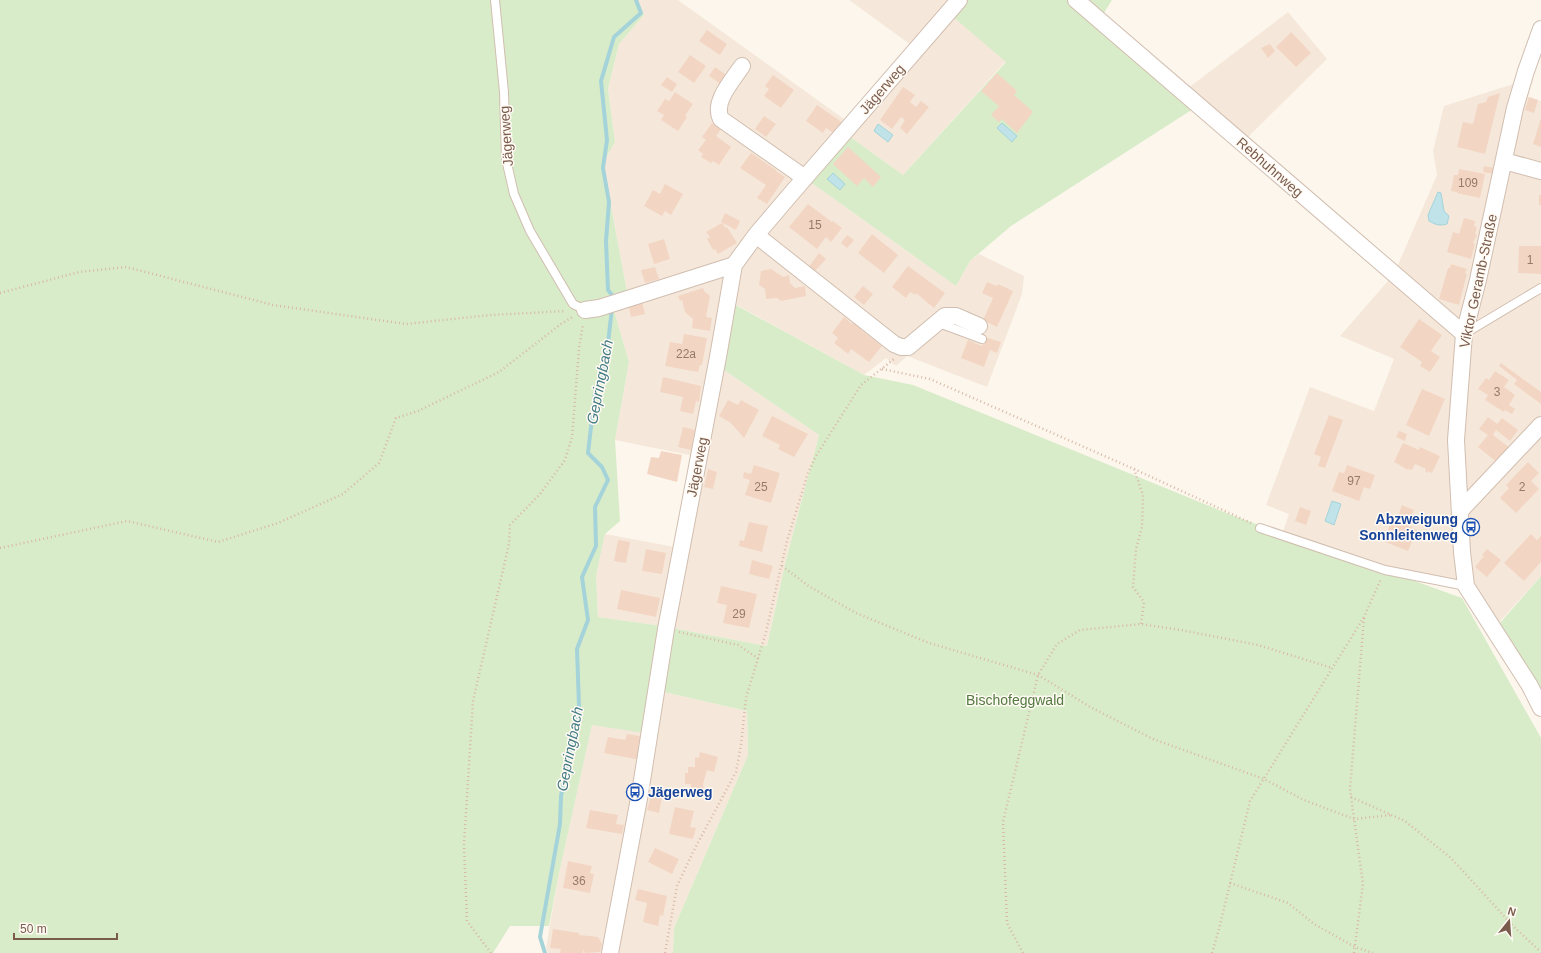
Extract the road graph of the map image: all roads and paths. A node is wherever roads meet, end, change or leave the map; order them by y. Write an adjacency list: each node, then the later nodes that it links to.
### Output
1 (495, 0): 13 (lane, Jägerweg)
2 (959, 0): 8 (street, Jägerweg)
3 (1076, 0): 15 (street, Rebhuhnweg)
4 (1541, 29): 6 (street, Viktor Geramb-Straße)
5 (742, 66): 8 (street)
6 (1504, 161): 7 (street); 15 (street, Viktor Geramb-Straße)
7 (1541, 171)
8 (805, 178): 9 (street, Jägerweg)
9 (756, 235): 10 (street, Jägerweg); 14 (street)
10 (734, 265): 13 (street); 28 (street, Jägerweg)
11 (1541, 288): 15 (lane)
12 (0, 293): 13 (path)
13 (592, 309): 22 (path); 40 (path)
14 (981, 332)
15 (1464, 334): 20 (street, Viktor Geramb-Straße)
16 (893, 360): 17 (path)
17 (881, 369): 19 (path); 23 (path)
18 (1541, 425): 20 (street)
19 (1134, 469): 21 (path); 27 (path)
20 (1460, 511): 25 (street, Viktor Geramb-Straße)
21 (1260, 528): 24 (lane)
22 (0, 548)
23 (782, 566): 29 (path); 31 (path)
24 (1385, 570): 25 (lane); 26 (path)
25 (1466, 586): 32 (street, Viktor Geramb-Straße)
26 (1364, 617): 30 (path); 34 (path)
27 (1141, 624): 30 (path); 31 (path)
28 (666, 629): 29 (path); 41 (street, Jägerweg)
29 (759, 659): 42 (path)
30 (1332, 668): 33 (path)
31 (1038, 675): 33 (path); 43 (path)
32 (1541, 708)
33 (1264, 779): 36 (path); 37 (path)
34 (1351, 796): 35 (path); 36 (path)
35 (1391, 815): 36 (path); 39 (path)
36 (1354, 819): 38 (path)
37 (1230, 883): 38 (path); 44 (path)
38 (1355, 947): 45 (path); 46 (path)
39 (1541, 952)
40 (491, 953)
41 (610, 953)
42 (665, 953)
43 (1023, 953)
44 (1212, 953)
45 (1354, 953)
46 (1373, 953)

